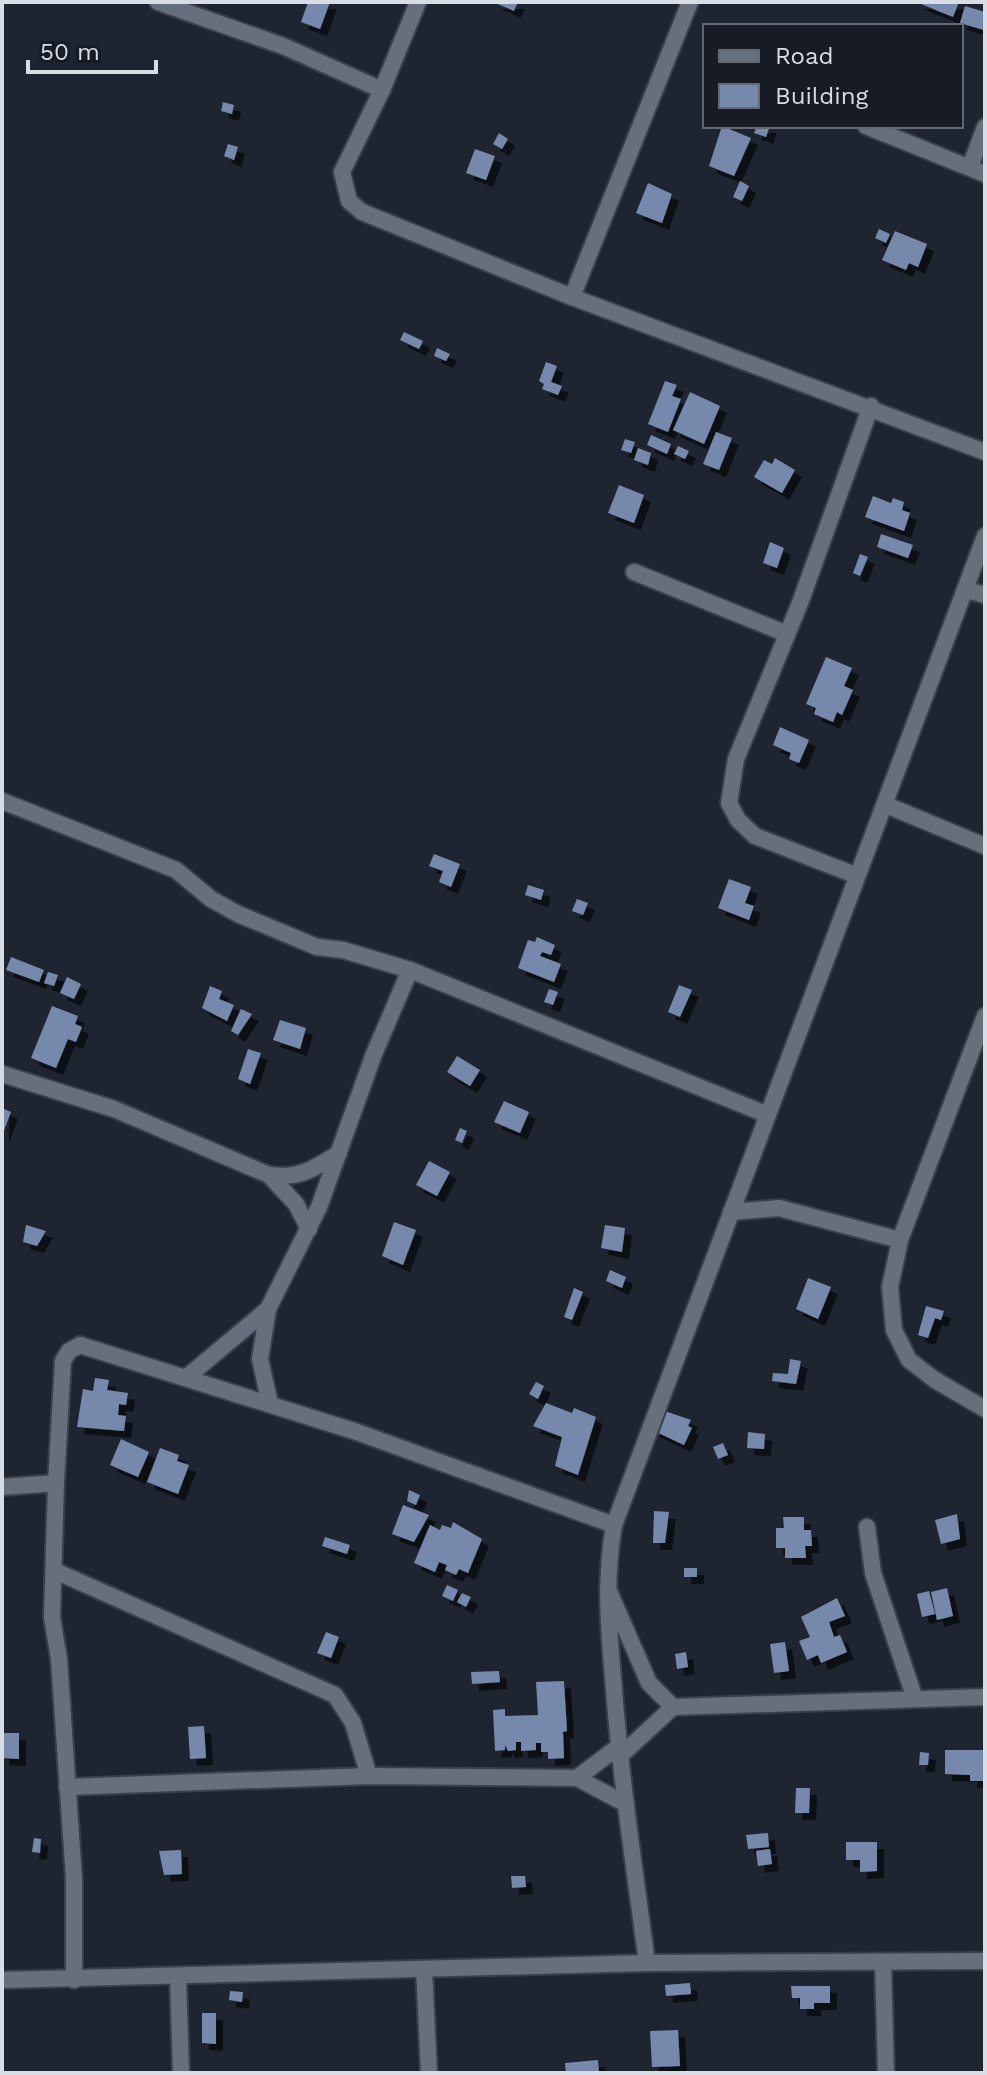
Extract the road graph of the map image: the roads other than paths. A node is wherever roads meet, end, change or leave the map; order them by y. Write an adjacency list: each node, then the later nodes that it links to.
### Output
1 (158, 2): 4 (street)
2 (418, 2): 4 (street)
3 (690, 2): 8 (street)
4 (382, 90): 8 (street)
5 (985, 127): 7 (street)
6 (871, 128): 7 (street)
7 (978, 170)
8 (572, 297): 9 (street)
9 (871, 406): 10 (street); 15 (street)
10 (985, 452)
11 (985, 536): 13 (street)
12 (634, 572): 15 (street)
13 (967, 590): 14 (street); 17 (street)
14 (985, 595)
15 (787, 634): 19 (street)
16 (2, 801): 20 (street)
17 (886, 805): 18 (street); 19 (street)
18 (985, 846)
19 (855, 875): 23 (street)
20 (410, 970): 23 (street); 24 (street)
21 (985, 1016): 28 (street)
22 (2, 1074): 25 (street)
23 (768, 1115): 26 (street)
24 (339, 1153): 25 (street); 27 (street)
25 (269, 1175): 27 (street)
26 (731, 1212): 28 (street); 35 (street)
27 (309, 1229): 29 (street)
28 (900, 1240): 32 (street)
29 (268, 1309): 30 (street); 31 (street)
30 (187, 1377): 31 (street); 33 (street)
31 (270, 1404): 35 (street)
32 (985, 1409)
33 (56, 1483): 34 (street); 37 (street)
34 (2, 1487)
35 (614, 1525): 38 (street)
36 (867, 1527): 40 (street)
37 (55, 1571): 43 (street); 45 (street)
38 (606, 1585): 41 (street); 42 (street)
39 (985, 1697): 40 (street)
40 (915, 1699): 41 (street)
41 (673, 1707): 42 (street)
42 (619, 1752): 44 (street); 46 (street)
43 (369, 1776): 44 (street); 45 (street)
44 (577, 1778): 46 (street)
45 (67, 1787): 53 (street)
46 (626, 1804): 48 (street)
47 (985, 1961): 49 (street)
48 (647, 1963): 49 (street); 50 (street)
49 (883, 1963): 56 (street)
50 (424, 1969): 52 (street); 55 (street)
51 (6, 1977): 53 (street)
52 (178, 1977): 53 (street); 54 (street)
53 (74, 1980)
54 (181, 2073)
55 (429, 2073)
56 (886, 2073)

